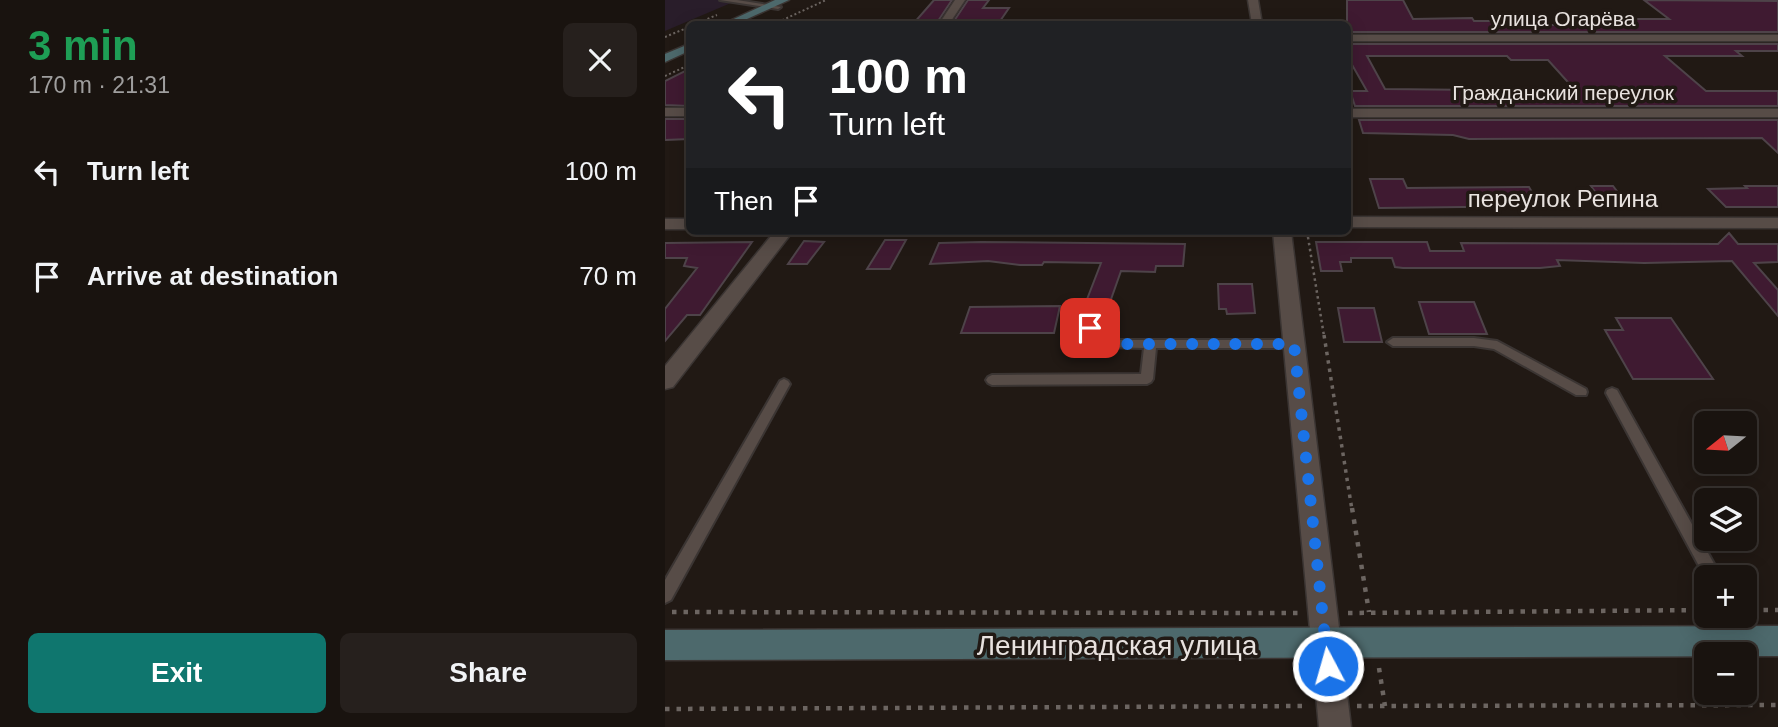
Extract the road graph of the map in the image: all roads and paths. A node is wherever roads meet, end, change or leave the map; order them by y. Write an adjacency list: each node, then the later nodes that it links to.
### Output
1 (723, 0): 6 (lane)
2 (795, 0): 6 (main road)
3 (826, 0): 9 (path)
4 (960, 0): 10 (street)
5 (1253, 0): 11 (street)
6 (777, 4): 7 (main road); 8 (main road)
7 (735, 21)
8 (746, 21)
9 (780, 21)
10 (945, 21)
11 (1256, 21)
12 (686, 28): 13 (path)
13 (665, 37)
14 (1351, 38): 15 (street, улица Огарёва)
15 (1778, 38)
16 (686, 42): 18 (main road)
17 (686, 48): 19 (main road)
18 (665, 52)
19 (665, 58)
20 (686, 66): 21 (path)
21 (665, 76)
22 (665, 112): 23 (street)
23 (686, 112)
24 (1351, 113): 25 (street, Гражданский переулок)
25 (1778, 113)
26 (1351, 222): 27 (street, переулок Репина)
27 (1778, 223)
28 (665, 224): 29 (street)
29 (686, 224)
30 (781, 235): 38 (street)
31 (1282, 235): 36 (street)
32 (1308, 235): 49 (path)
33 (1090, 328): 35 (lane)
34 (1393, 342): 40 (lane)
35 (1150, 344): 36 (lane); 37 (lane)
36 (1294, 344): 48 (street)
37 (992, 380)
38 (665, 381)
39 (784, 384): 43 (lane)
40 (1581, 392)
41 (1612, 393): 42 (lane)
42 (1707, 565)
43 (665, 595)
44 (1694, 610): 49 (path)
45 (1757, 610): 46 (path)
46 (1778, 610)
47 (665, 612): 48 (path)
48 (1323, 613): 49 (path); 53 (street)
49 (1369, 613)
50 (1742, 629): 51 (main road, Ленинградская улица); 53 (main road, Ленинградская улица)
51 (1778, 641)
52 (665, 645): 53 (main road, Ленинградская улица)
53 (1326, 645): 56 (street)
54 (1778, 705): 56 (path)
55 (665, 709): 56 (path)
56 (1334, 717)

